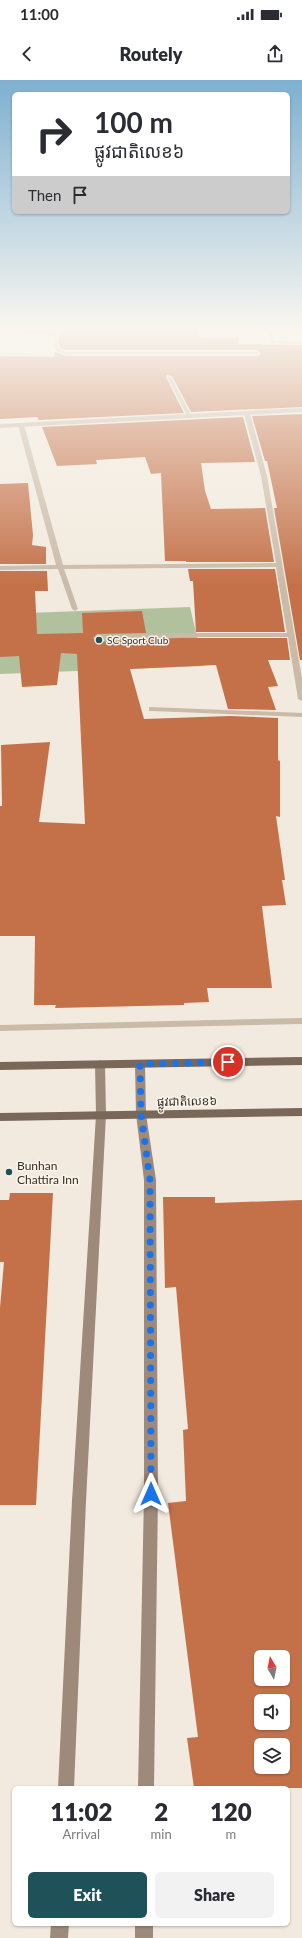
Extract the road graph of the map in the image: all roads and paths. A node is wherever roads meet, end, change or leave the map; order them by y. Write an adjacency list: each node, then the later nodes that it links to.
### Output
1 (188, 412): 4 (street)
2 (279, 412): 3 (street)
3 (247, 414): 4 (street); 7 (street)
4 (190, 416): 5 (street)
5 (21, 425): 6 (street); 8 (street)
6 (0, 426)
7 (279, 565): 8 (street); 11 (street)
8 (60, 567): 9 (street); 10 (street)
9 (0, 568)
10 (75, 609)
11 (290, 635): 12 (street); 13 (street)
12 (97, 638)
13 (300, 671): 14 (street)
14 (302, 698)
15 (152, 709): 16 (street)
16 (302, 715)
17 (302, 1021): 18 (street)
18 (0, 1028)
19 (302, 1061): 21 (main road)
20 (100, 1064): 21 (main road); 22 (main road); 25 (main road)
21 (140, 1064): 24 (main road)
22 (0, 1066)
23 (302, 1112): 24 (main road, ផ្លូវជាតិលេខ៦)
24 (141, 1114): 25 (main road, ផ្លូវជាតិលេខ៦); 28 (main road)
25 (101, 1115): 26 (main road, ផ្លូវជាតិលេខ៦); 27 (main road)
26 (0, 1117)
27 (66, 1786)
28 (146, 1786)
29 (60, 1926): 31 (main road)
30 (144, 1926): 32 (main road)
31 (60, 1938)
32 (144, 1938)

